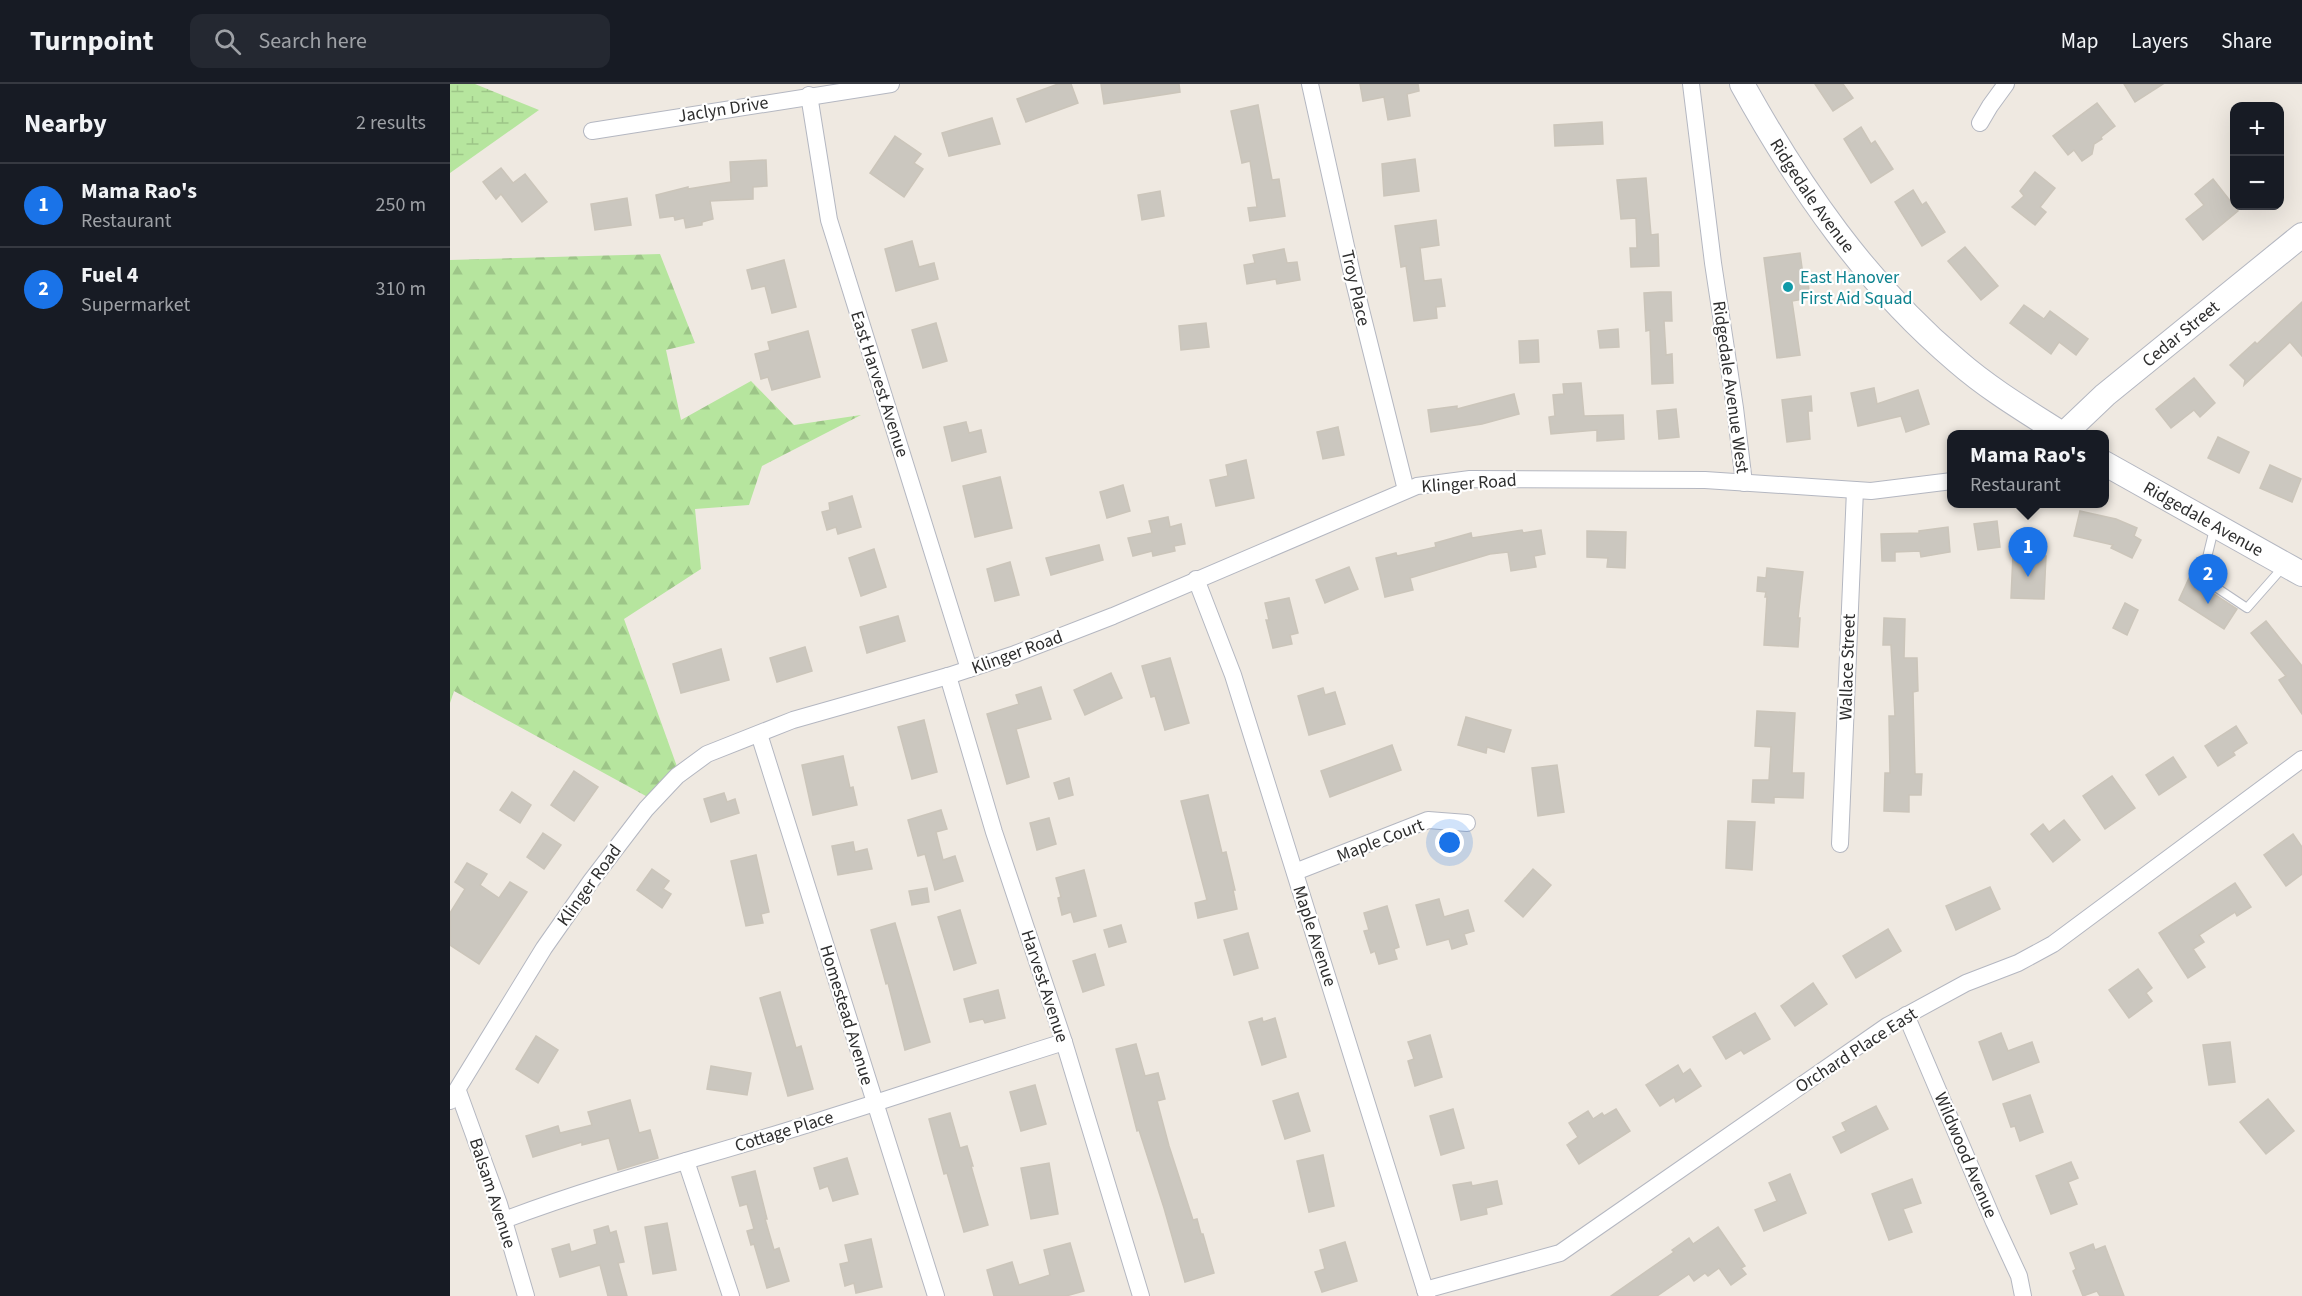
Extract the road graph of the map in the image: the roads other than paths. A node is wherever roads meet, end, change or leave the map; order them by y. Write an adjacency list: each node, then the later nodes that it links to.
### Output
1 (891, 84): 6 (street, Jaclyn Drive)
2 (1310, 84): 15 (street, Troy Place)
3 (1690, 84): 13 (street, Ridgedale Avenue West)
4 (1742, 84): 10 (main road, Ridgedale Avenue)
5 (2006, 84): 7 (street)
6 (809, 95): 8 (street, Jaclyn Drive); 20 (street, East Harvest Avenue)
7 (1980, 123)
8 (592, 131)
9 (2302, 235): 11 (main road, Cedar Street)
10 (2055, 430)
11 (2068, 430)
12 (2109, 466): 17 (main road, Ridgedale Avenue)
13 (1744, 483): 15 (street, Klinger Road); 16 (street, Ridgedale Avenue West)
14 (1947, 483): 16 (street, Ridgedale Avenue West)
15 (1407, 490): 19 (street, Klinger Road)
16 (1855, 490): 25 (street, Wallace Street)
17 (2215, 526): 18 (main road, Ridgedale Avenue); 18 (lane)
18 (2294, 569)
19 (1196, 579): 20 (street, Klinger Road); 26 (street, Maple Avenue)
20 (969, 669): 21 (street, Klinger Road)
21 (948, 676): 22 (street, Klinger Road); 28 (street, Harvest Avenue)
22 (759, 734): 29 (street, Klinger Road); 30 (street, Homestead Avenue)
23 (2302, 759): 27 (street, Orchard Place East)
24 (1467, 823): 26 (street, Maple Court)
25 (1840, 844)
26 (1295, 872): 33 (street, Maple Avenue)
27 (1906, 1015): 33 (street, Orchard Place East); 38 (street, Wildwood Avenue)
28 (1064, 1042): 30 (street, Cottage Place); 37 (street, Harvest Avenue)
29 (454, 1096): 32 (street, Balsam Avenue)
30 (875, 1102): 31 (street, Cottage Place); 36 (street, Homestead Avenue)
31 (686, 1161): 32 (street, Cottage Place); 35 (street)
32 (504, 1220): 34 (street, Balsam Avenue)
33 (1426, 1293)
34 (526, 1296)
35 (731, 1296)
36 (936, 1296)
37 (1141, 1296)
38 (2023, 1296)

